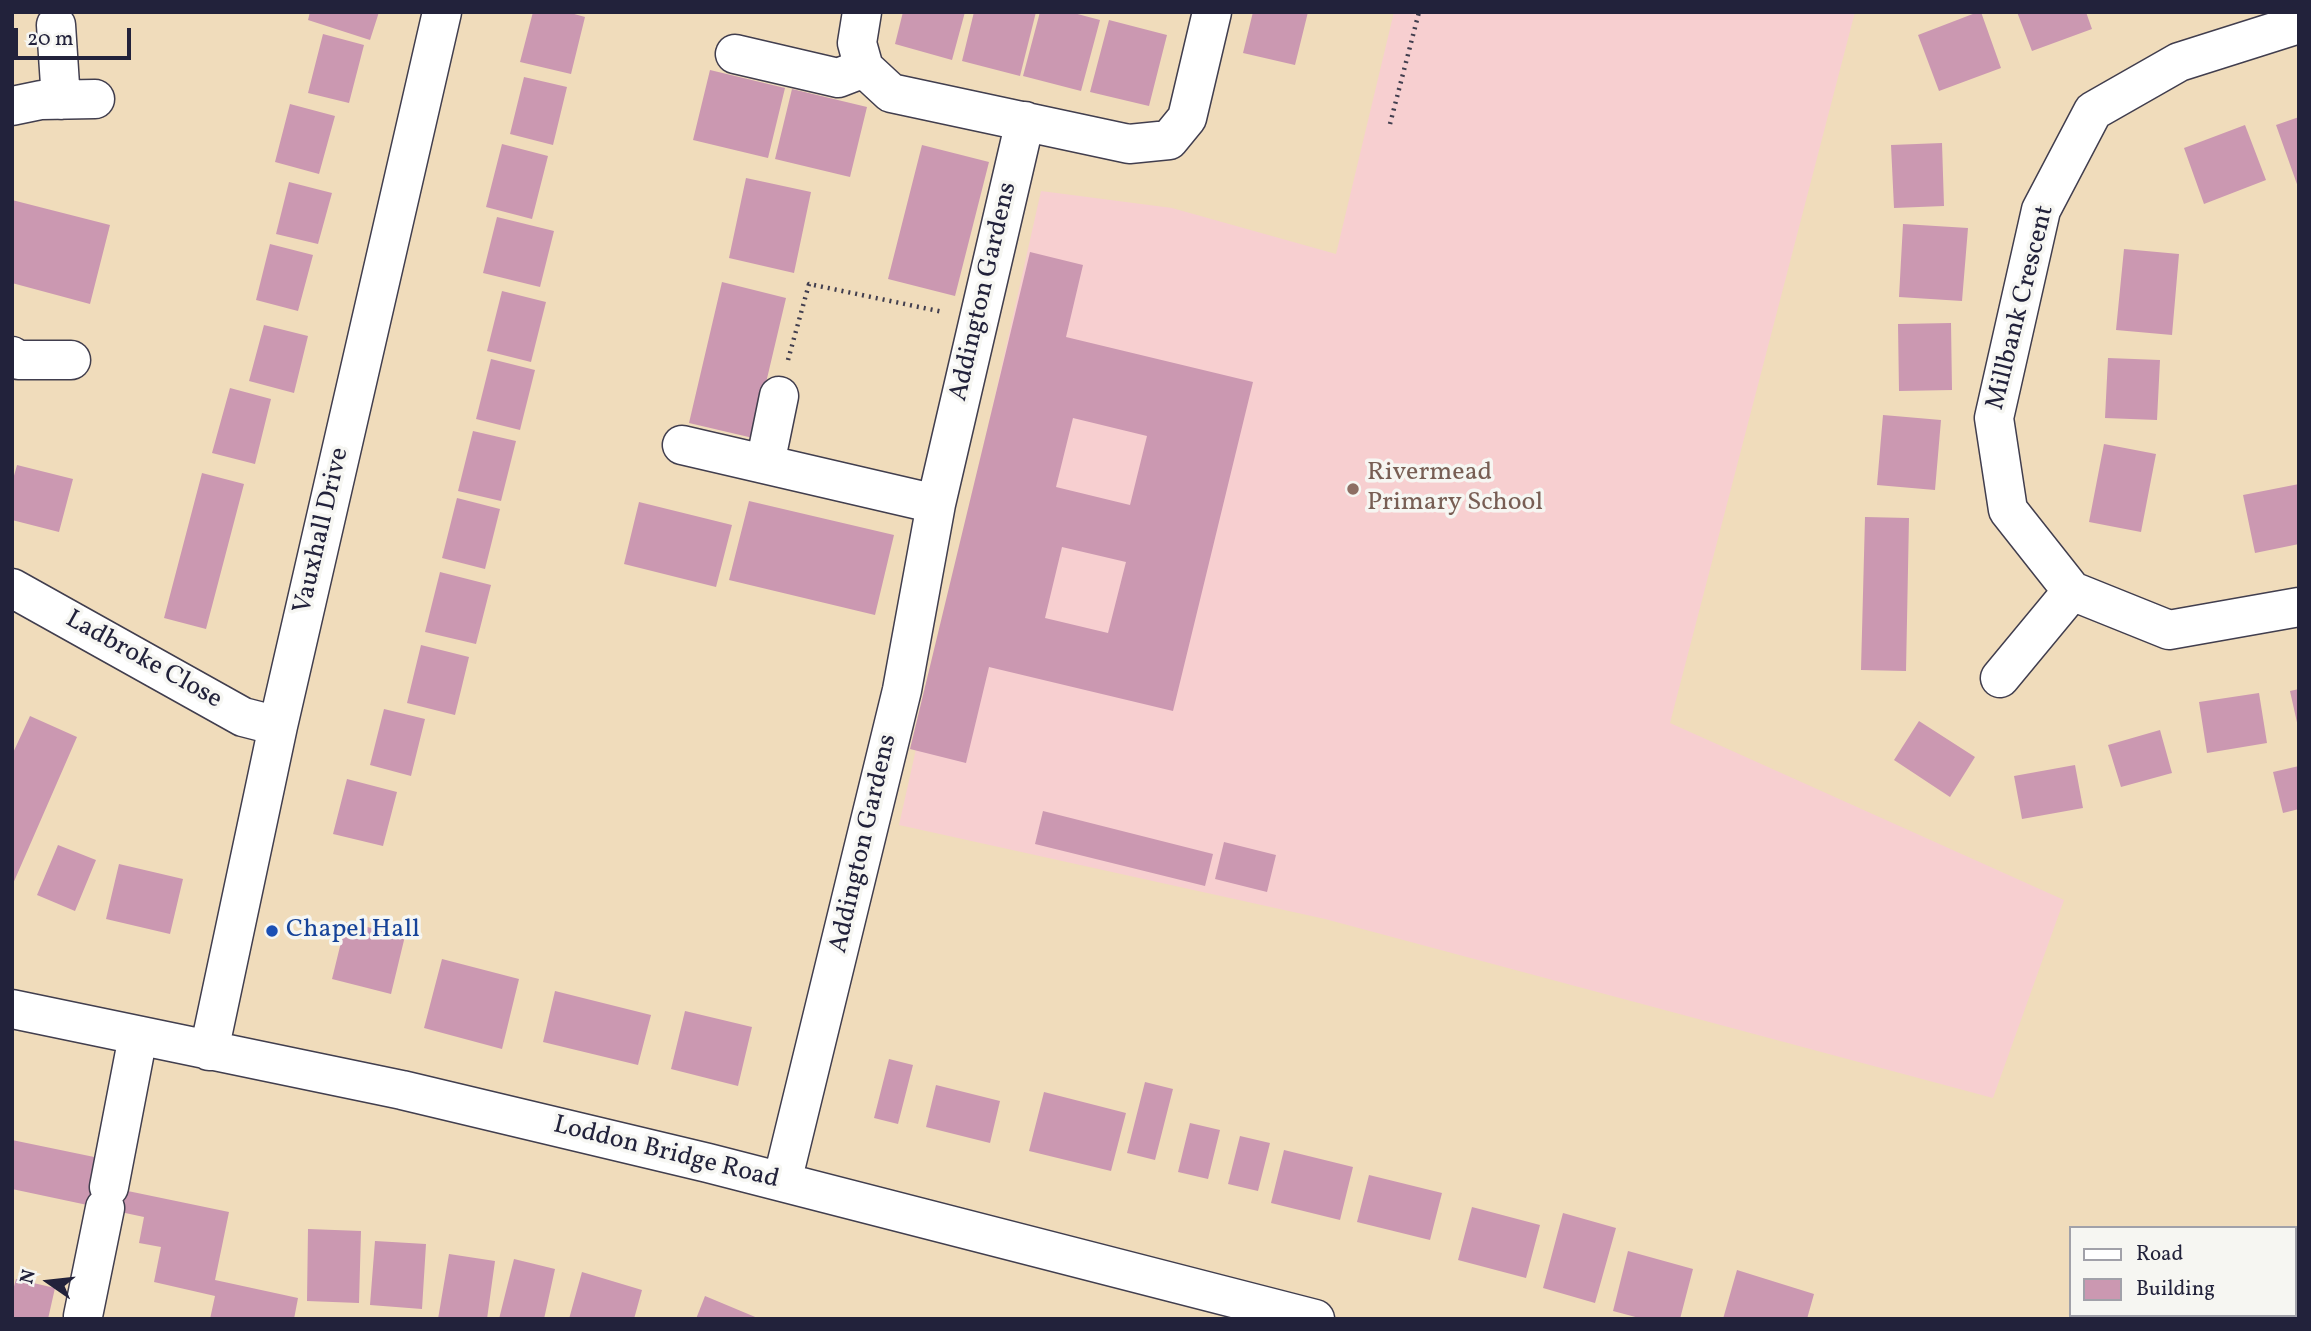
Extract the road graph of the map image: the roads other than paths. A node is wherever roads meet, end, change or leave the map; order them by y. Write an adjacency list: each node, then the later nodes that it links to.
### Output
1 (442, 12): 20 (street, Vauxhall Drive)
2 (862, 12): 7 (street)
3 (1212, 12): 9 (street)
4 (2299, 24): 17 (street, Millbank Crescent)
5 (56, 25): 8 (street)
6 (735, 54): 7 (street)
7 (864, 68): 9 (street)
8 (12, 106)
9 (1024, 121): 15 (street, Addington Gardens)
10 (71, 360): 11 (street)
11 (14, 367)
12 (779, 396): 14 (street)
13 (681, 445): 14 (street)
14 (765, 464): 15 (street)
15 (936, 504): 24 (street, Addington Gardens)
16 (12, 588): 20 (street, Ladbroke Close)
17 (2072, 591): 18 (street, Millbank Crescent); 19 (street)
18 (2299, 607)
19 (2000, 678)
20 (278, 726): 23 (street, Vauxhall Drive)
21 (12, 1009): 22 (street, Loddon Bridge Road)
22 (138, 1035): 23 (street, Loddon Bridge Road); 25 (street)
23 (209, 1051): 24 (street, Loddon Bridge Road)
24 (782, 1182): 26 (street, Loddon Bridge Road)
25 (83, 1316)
26 (1315, 1319)

